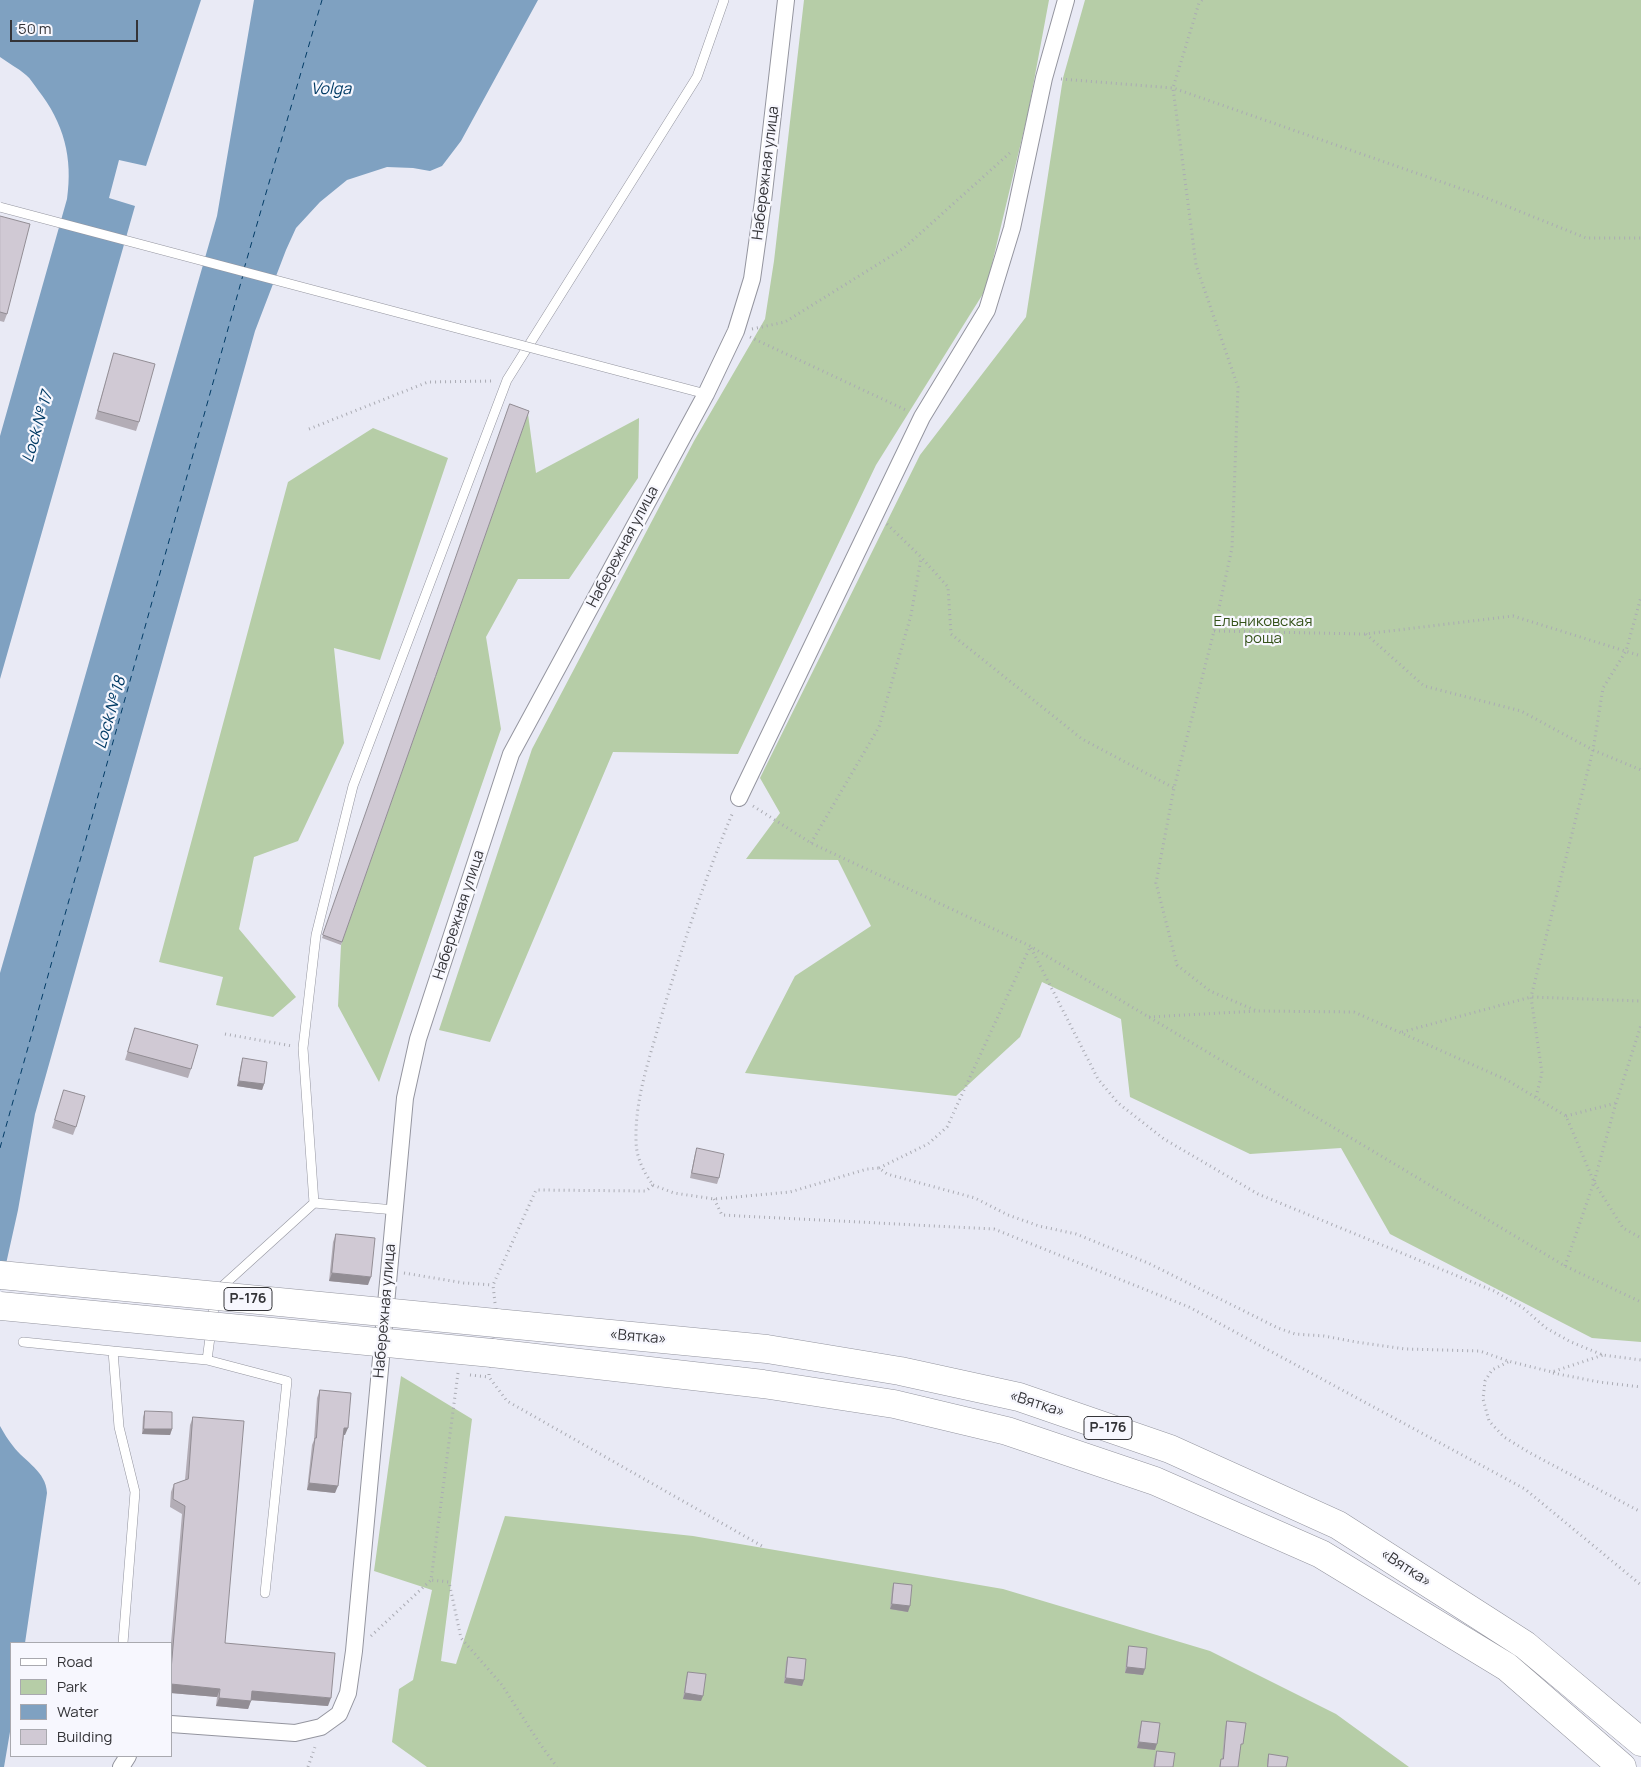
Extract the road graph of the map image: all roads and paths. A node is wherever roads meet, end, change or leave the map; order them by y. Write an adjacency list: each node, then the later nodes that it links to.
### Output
1 (724, 0): 11 (lane)
2 (786, 0): 10 (street, Набережная улица)
3 (1066, 0): 5 (street)
4 (1202, 0): 6 (path)
5 (1044, 78): 6 (path); 7 (street)
6 (1173, 88): 9 (path); 18 (path)
7 (1034, 124): 10 (path); 13 (street)
8 (0, 207): 12 (lane, bridge)
9 (1641, 238)
10 (738, 332): 12 (street, Набережная улица); 13 (path)
11 (507, 380): 14 (path); 35 (lane)
12 (706, 394): 44 (street, Набережная улица)
13 (922, 417): 15 (street)
14 (309, 429)
15 (876, 513): 16 (path); 25 (street)
16 (921, 557): 24 (path); 26 (path)
17 (1641, 597): 20 (path)
18 (1214, 631): 19 (path); 24 (path)
19 (1365, 634): 20 (path); 22 (path)
20 (1626, 651): 21 (path); 22 (path)
21 (1641, 656)
22 (1593, 750): 23 (path); 28 (path)
23 (1641, 770)
24 (1174, 788): 30 (path)
25 (739, 798): 26 (path); 41 (path)
26 (811, 843): 27 (path)
27 (1030, 946): 31 (path); 39 (path); 53 (path)
28 (1531, 997): 29 (path); 33 (path); 36 (path)
29 (1641, 1001)
30 (1257, 1011): 31 (path); 33 (path)
31 (1148, 1017): 46 (path)
32 (1641, 1025): 37 (path)
33 (1400, 1033): 36 (path)
34 (225, 1034): 35 (path)
35 (303, 1048): 43 (lane)
36 (1536, 1097): 38 (path)
37 (1616, 1103): 38 (path); 40 (path)
38 (1566, 1116): 40 (path)
39 (879, 1168): 42 (path); 56 (path)
40 (1594, 1182): 45 (path); 46 (path)
41 (653, 1186): 42 (path); 47 (path)
42 (714, 1199): 64 (path)
43 (314, 1203): 44 (lane); 54 (lane)
44 (395, 1210): 47 (street, Набережная улица)
45 (1641, 1238)
46 (1566, 1266): 49 (path)
47 (389, 1270): 67 (street, Набережная улица)
48 (0, 1275): 69 (highway, «Вятка» / Р-176, bridge)
49 (1641, 1302)
50 (0, 1306): 57 (highway, Р-176, bridge)
51 (23, 1342): 52 (lane)
52 (113, 1351): 54 (lane); 66 (lane)
53 (1603, 1355): 55 (path); 58 (path)
54 (207, 1360): 65 (lane)
55 (1641, 1360)
56 (1508, 1361): 58 (path); 61 (path)
57 (490, 1365): 62 (path); 71 (highway, «Вятка» / Р-176)
58 (1552, 1372): 60 (path)
59 (458, 1374): 63 (path)
60 (1641, 1387)
61 (1641, 1512)
62 (762, 1546)
63 (431, 1580): 67 (path); 70 (path)
64 (1641, 1585)
65 (265, 1593)
66 (123, 1642)
67 (354, 1651): 68 (street, Набережная улица)
68 (172, 1724)
69 (1641, 1742)
70 (557, 1767)
71 (1622, 1767)

